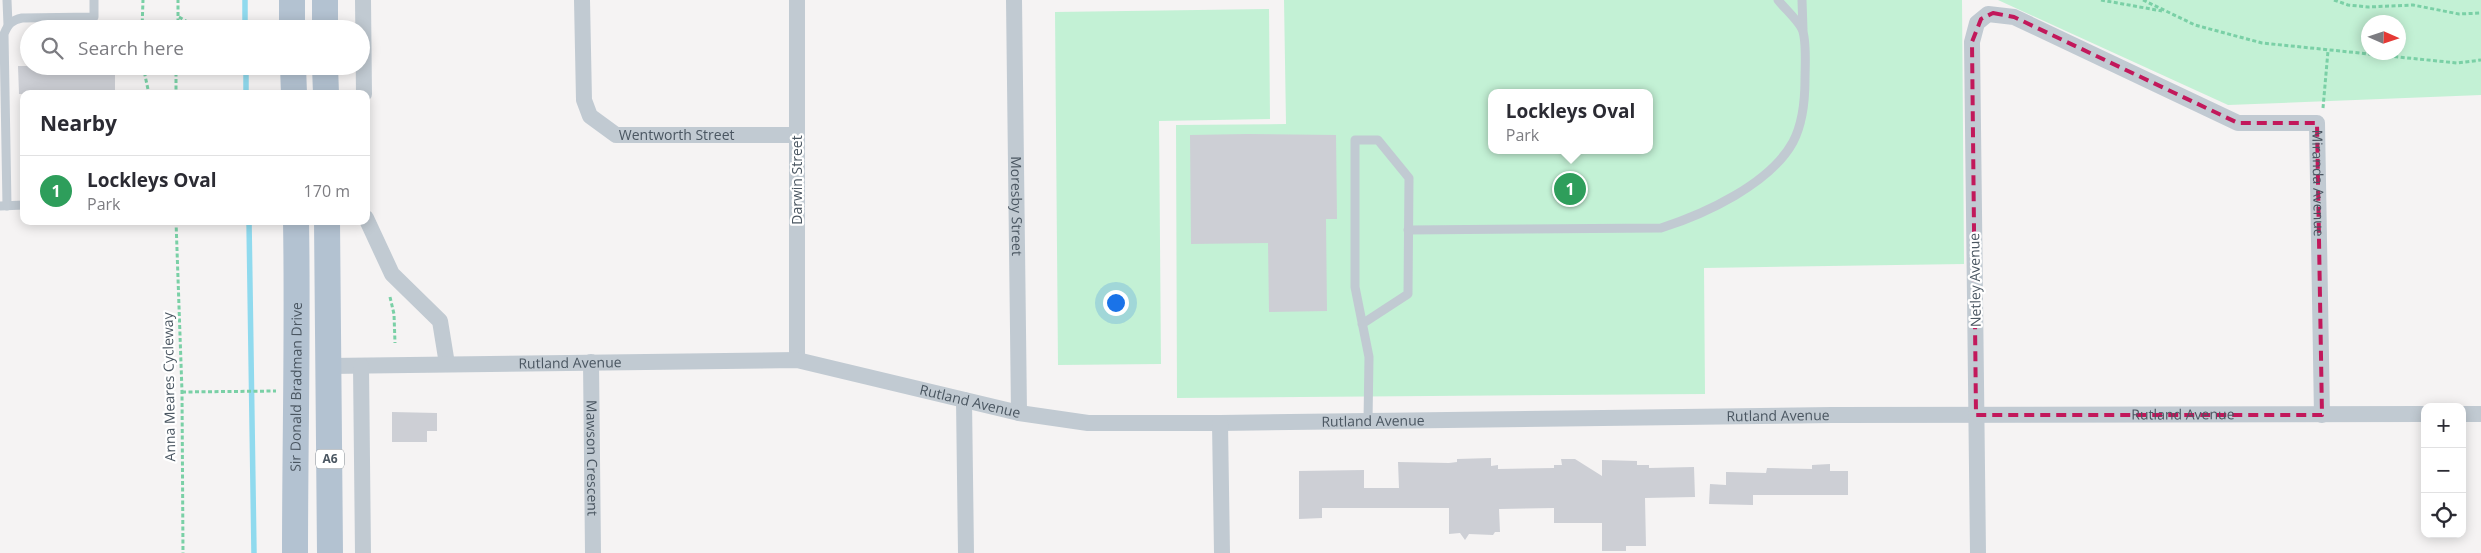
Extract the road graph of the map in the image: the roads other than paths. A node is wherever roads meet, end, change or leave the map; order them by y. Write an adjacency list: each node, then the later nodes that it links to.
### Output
1 (8, 0): 17 (lane)
2 (94, 0): 17 (lane)
3 (280, 0): 13 (street)
4 (292, 0): 14 (main road)
5 (325, 0): 15 (main road)
6 (363, 0): 16 (street)
7 (582, 0): 25 (street, Wentworth Street)
8 (796, 0): 25 (street, Darwin Street)
9 (1014, 0): 41 (street, Moresby Street)
10 (1778, 0): 18 (lane)
11 (1802, 0): 18 (lane)
12 (1988, 14): 45 (street, Netley Avenue); 46 (street, Miranda Avenue)
13 (284, 20)
14 (292, 20)
15 (325, 20)
16 (363, 20)
17 (8, 25): 27 (lane)
18 (1803, 30): 31 (lane)
19 (293, 75): 22 (main road)
20 (325, 75): 23 (main road)
21 (364, 75): 24 (street)
22 (294, 90)
23 (326, 90)
24 (364, 90)
25 (797, 135): 34 (street, Darwin Street)
26 (20, 205): 27 (lane)
27 (3, 206)
28 (296, 225): 32 (main road, Sir Donald Bradman Drive)
29 (327, 225): 37 (main road, A6)
30 (369, 225): 36 (street)
31 (1408, 230): 33 (lane); 33 (lane)
32 (298, 319): 37 (main road); 39 (main road, Sir Donald Bradman Drive)
33 (1362, 324): 47 (lane)
34 (797, 360): 35 (street, Rutland Avenue); 40 (street, Rutland Avenue)
35 (591, 362): 36 (street, Rutland Avenue); 52 (street, Mawson Crescent)
36 (447, 364): 38 (street, Rutland Avenue)
37 (329, 366): 38 (street, Rutland Avenue); 39 (main road); 50 (main road, A6)
38 (361, 366): 51 (street)
39 (284, 393): 49 (main road, Sir Donald Bradman Drive)
40 (964, 400): 41 (street, Rutland Avenue); 53 (street)
41 (1019, 413): 48 (street, Rutland Avenue)
42 (2421, 414): 46 (street, Rutland Avenue)
43 (2466, 414): 44 (street)
44 (2481, 414)
45 (1976, 415): 46 (street, Rutland Avenue); 47 (street, Rutland Avenue); 55 (street, Netley Avenue)
46 (2322, 415)
47 (1368, 422): 48 (street, Rutland Avenue)
48 (1220, 424): 54 (street)
49 (295, 553)
50 (330, 553)
51 (364, 553)
52 (593, 553)
53 (966, 553)
54 (1222, 553)
55 (1978, 553)

